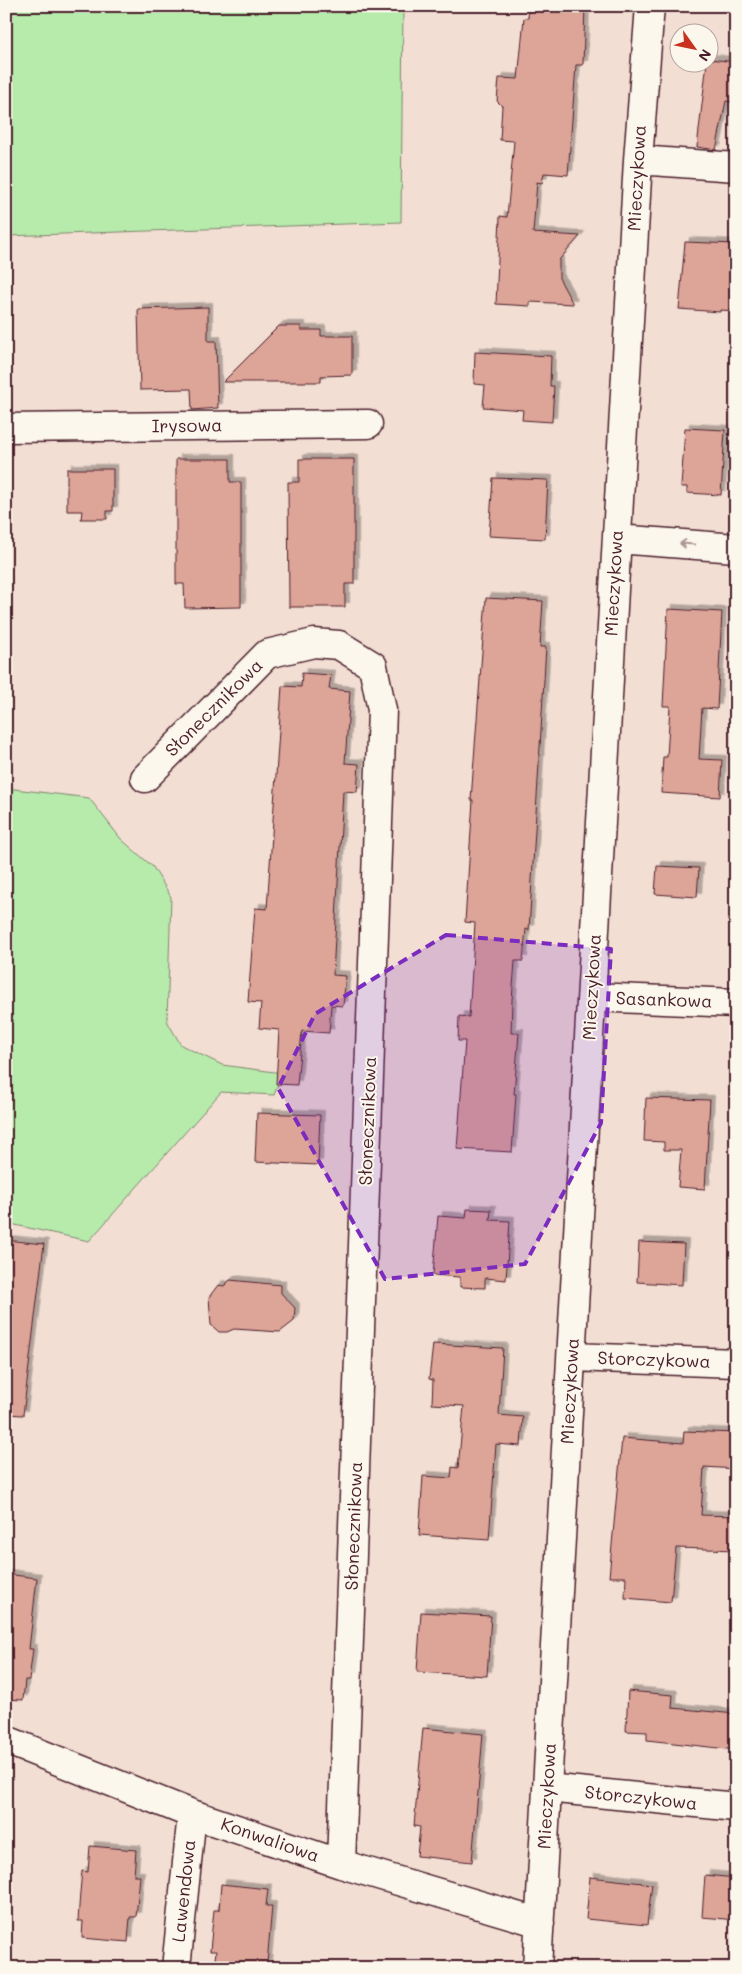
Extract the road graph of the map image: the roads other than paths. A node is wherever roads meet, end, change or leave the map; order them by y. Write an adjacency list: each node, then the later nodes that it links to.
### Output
1 (650, 6): 2 (street, Mieczykowa)
2 (638, 160): 3 (street); 6 (street, Mieczykowa)
3 (736, 167)
4 (368, 424): 5 (street, Irysowa)
5 (6, 428)
6 (617, 538): 7 (street, one-way to 6); 9 (street, Mieczykowa)
7 (736, 548)
8 (145, 778): 17 (street, Słonecznikowa)
9 (592, 997): 10 (street, Sasankowa); 11 (street, Mieczykowa)
10 (736, 1003)
11 (572, 1357): 12 (street, Storczykowa); 14 (street, Mieczykowa)
12 (736, 1363)
13 (6, 1740): 16 (street, Konwaliowa)
14 (547, 1788): 15 (street, Storczykowa); 18 (street, Mieczykowa)
15 (736, 1807)
16 (192, 1814): 17 (street, Konwaliowa); 19 (street, Lawendowa)
17 (341, 1864): 18 (street, Konwaliowa)
18 (540, 1923): 20 (street, Mieczykowa)
19 (176, 1968)
20 (537, 1968)

